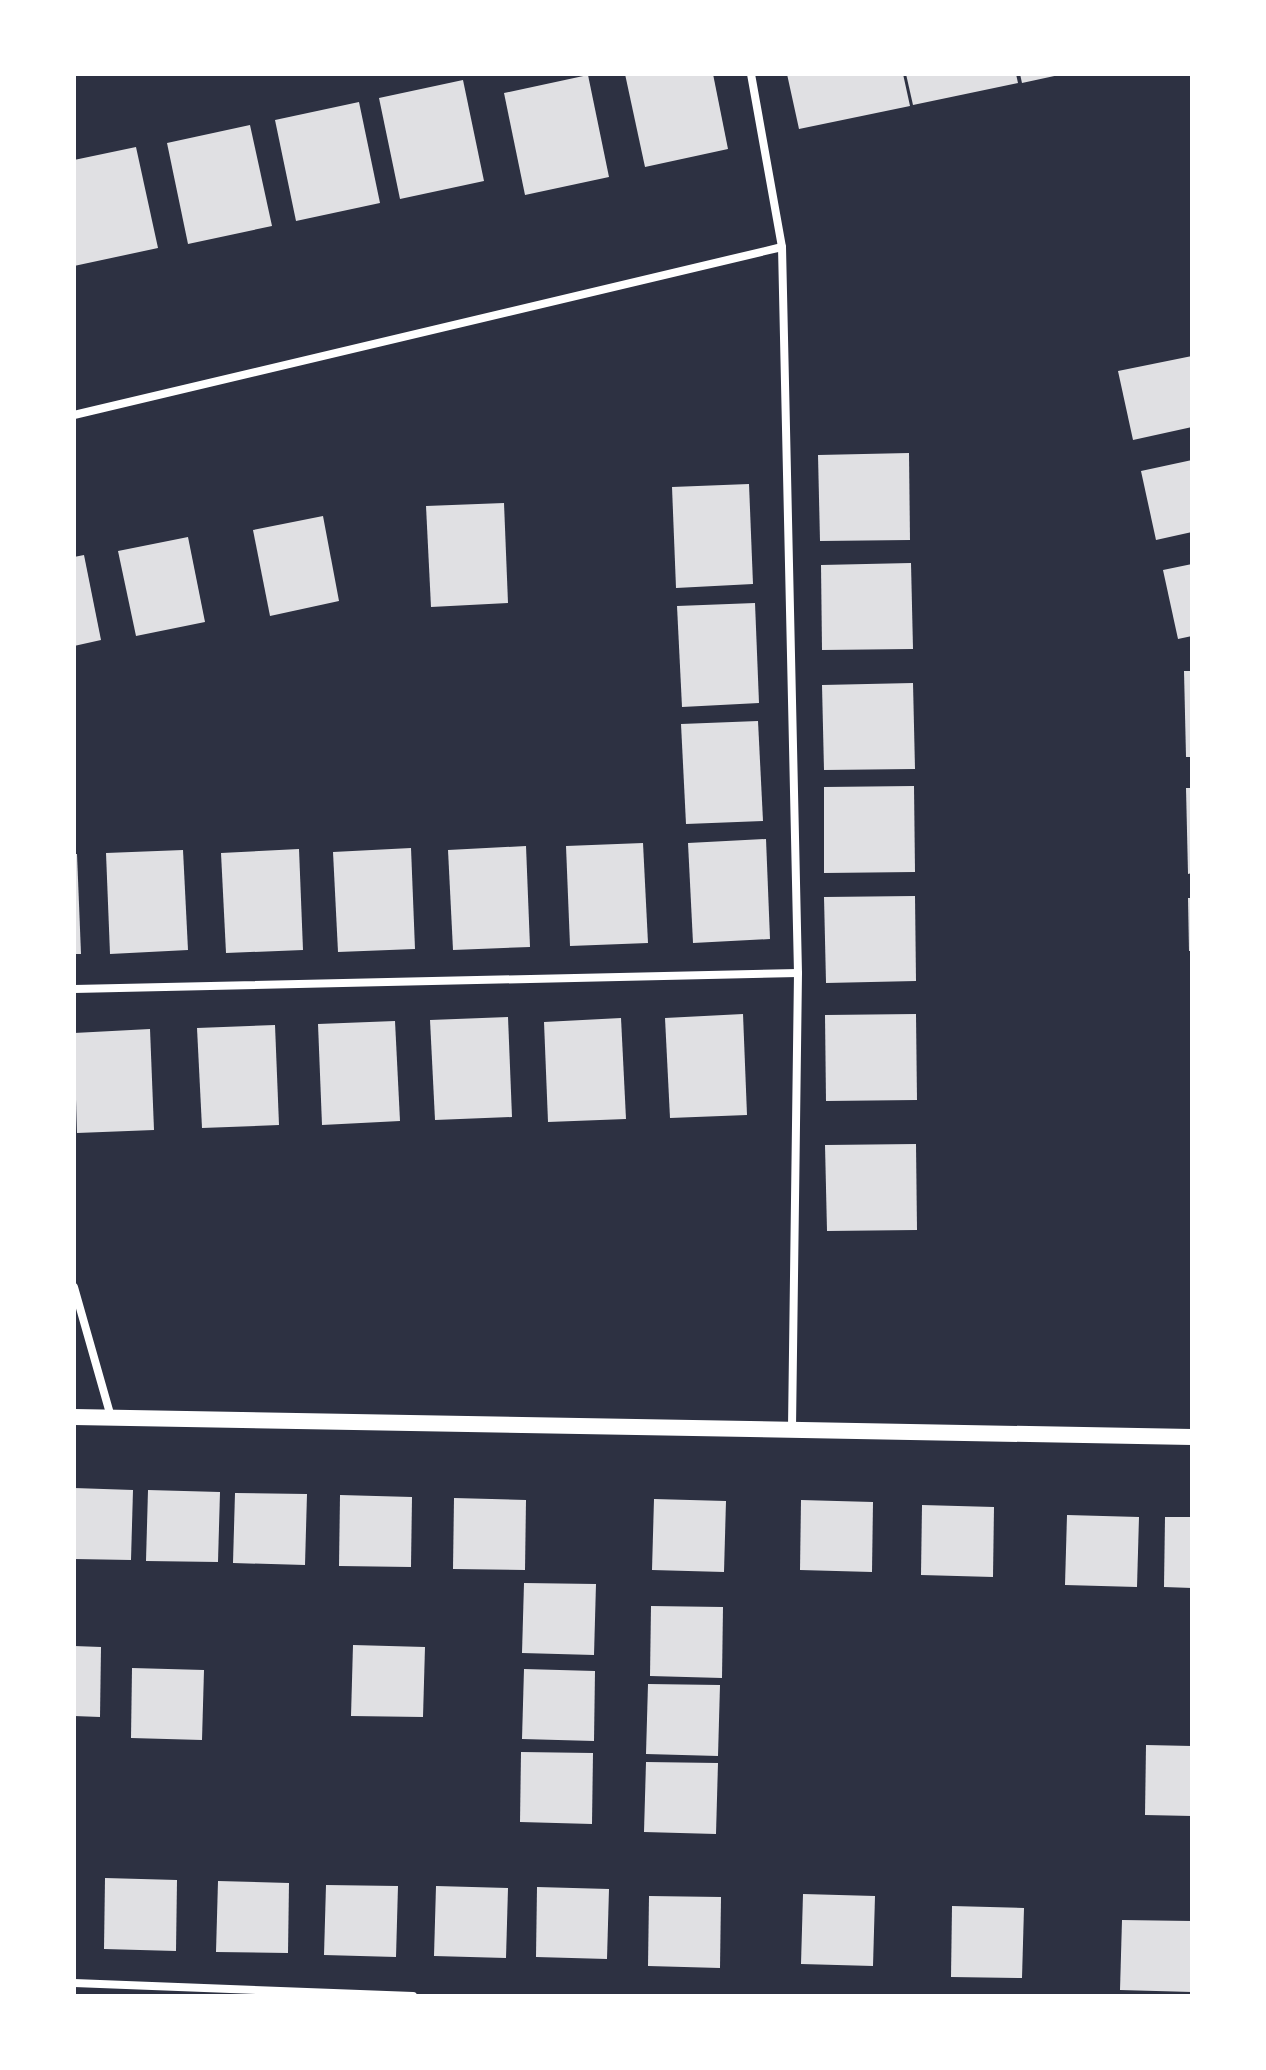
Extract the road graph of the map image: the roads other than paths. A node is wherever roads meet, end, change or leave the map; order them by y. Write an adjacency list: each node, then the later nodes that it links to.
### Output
1 (751, 74): 2 (street)
2 (782, 247): 3 (street); 4 (street)
3 (74, 415)
4 (798, 973): 5 (street); 9 (street)
5 (74, 989)
6 (74, 1287): 8 (street)
7 (74, 1417): 8 (main road)
8 (111, 1417): 9 (main road)
9 (792, 1428): 10 (main road)
10 (1192, 1437)
11 (74, 1983): 12 (street)
12 (413, 1996)

